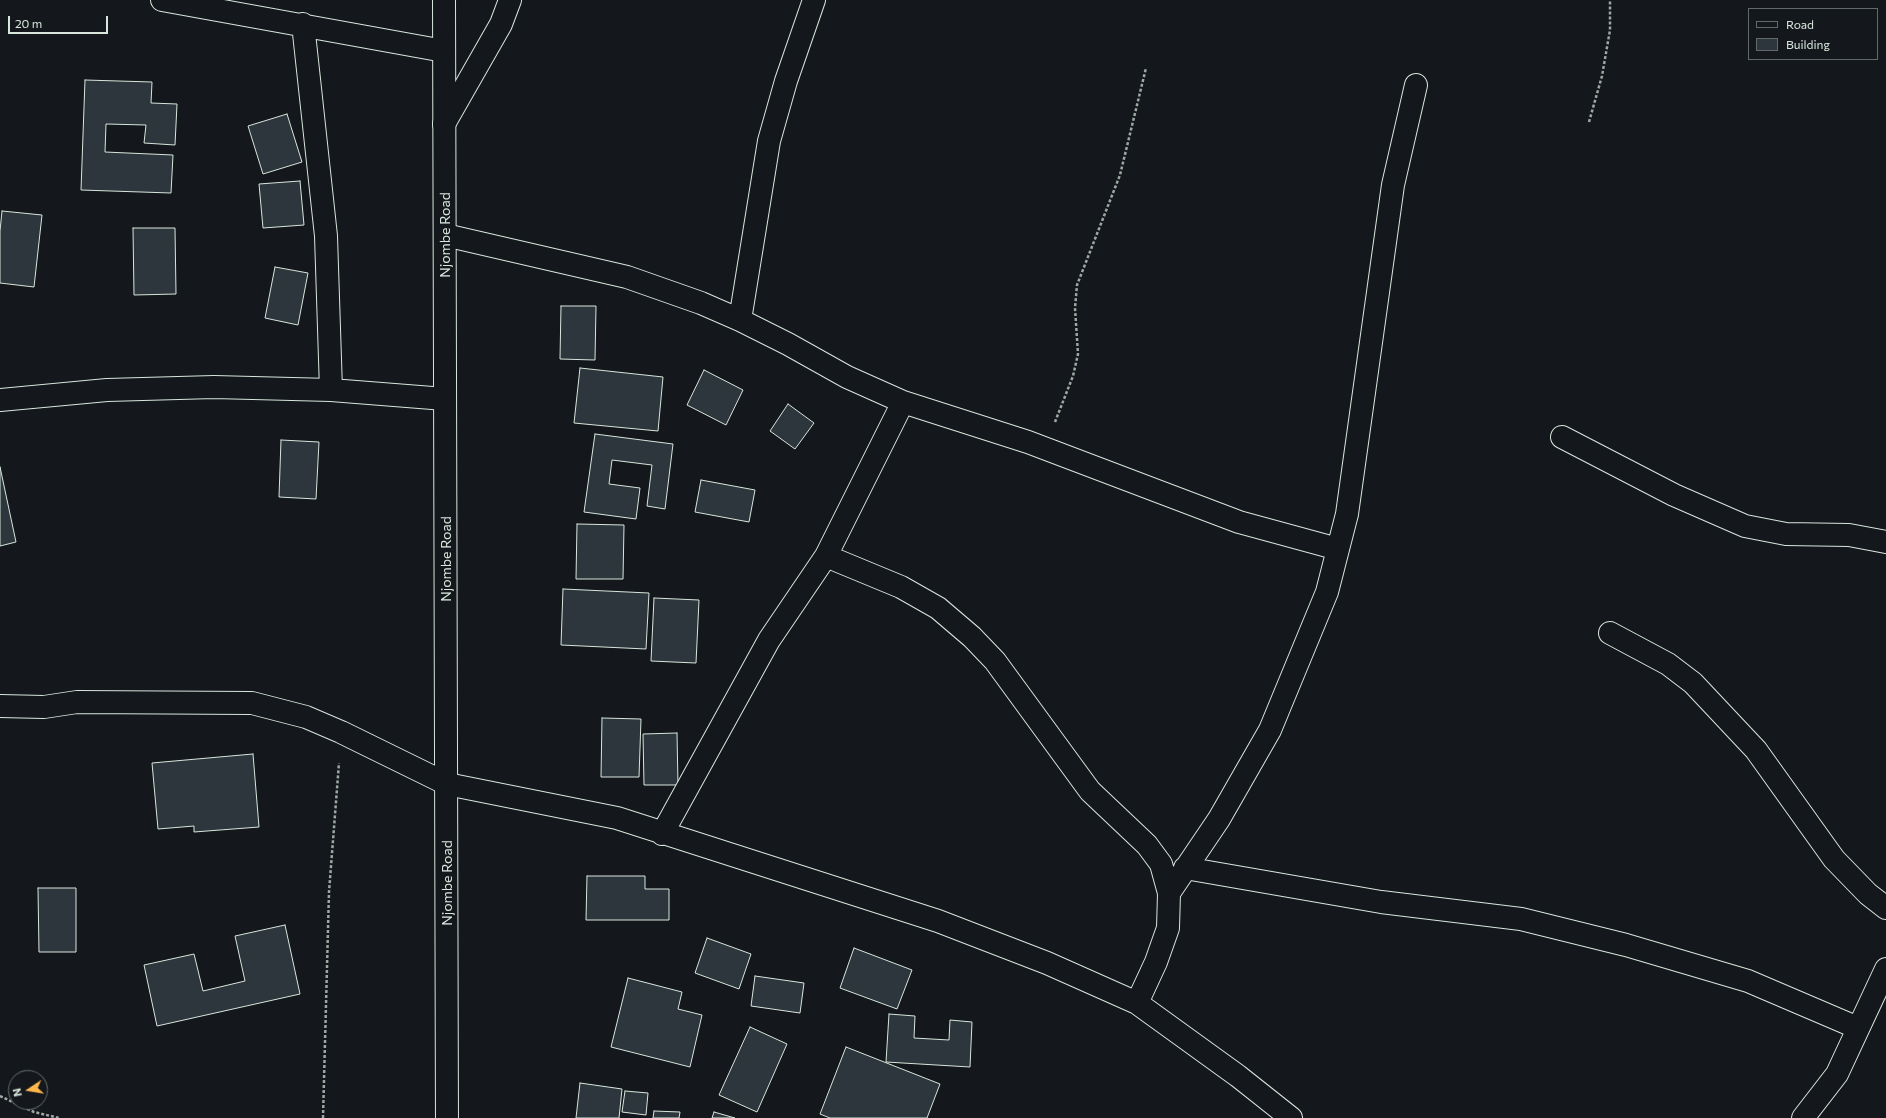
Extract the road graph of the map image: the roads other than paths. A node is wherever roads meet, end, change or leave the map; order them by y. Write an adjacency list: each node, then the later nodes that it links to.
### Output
1 (162, 0): 5 (main road)
2 (444, 0): 6 (main road, Njombe Road)
3 (510, 0): 8 (main road)
4 (814, 0): 10 (main road)
5 (303, 24): 6 (main road); 11 (main road)
6 (444, 51): 8 (main road, Njombe Road)
7 (1416, 85): 17 (main road)
8 (444, 124): 9 (main road, Njombe Road)
9 (445, 235): 10 (main road); 12 (main road, Njombe Road)
10 (740, 320): 14 (main road)
11 (331, 390): 12 (main road); 13 (main road)
12 (445, 399): 21 (main road, Njombe Road)
13 (0, 400)
14 (903, 402): 17 (main road); 18 (main road)
15 (1562, 438): 16 (main road)
16 (1886, 542)
17 (1338, 549): 23 (main road)
18 (826, 556): 22 (main road); 24 (main road)
19 (1610, 633): 25 (main road)
20 (0, 706): 21 (main road)
21 (447, 784): 22 (main road); 29 (main road, Njombe Road)
22 (662, 834): 27 (main road)
23 (1185, 868): 24 (main road); 28 (main road)
24 (1169, 892): 27 (main road)
25 (1886, 908)
26 (1886, 969): 28 (main road)
27 (1138, 1003): 30 (main road)
28 (1858, 1028): 31 (main road)
29 (447, 1118)
30 (1291, 1118)
31 (1803, 1118)

